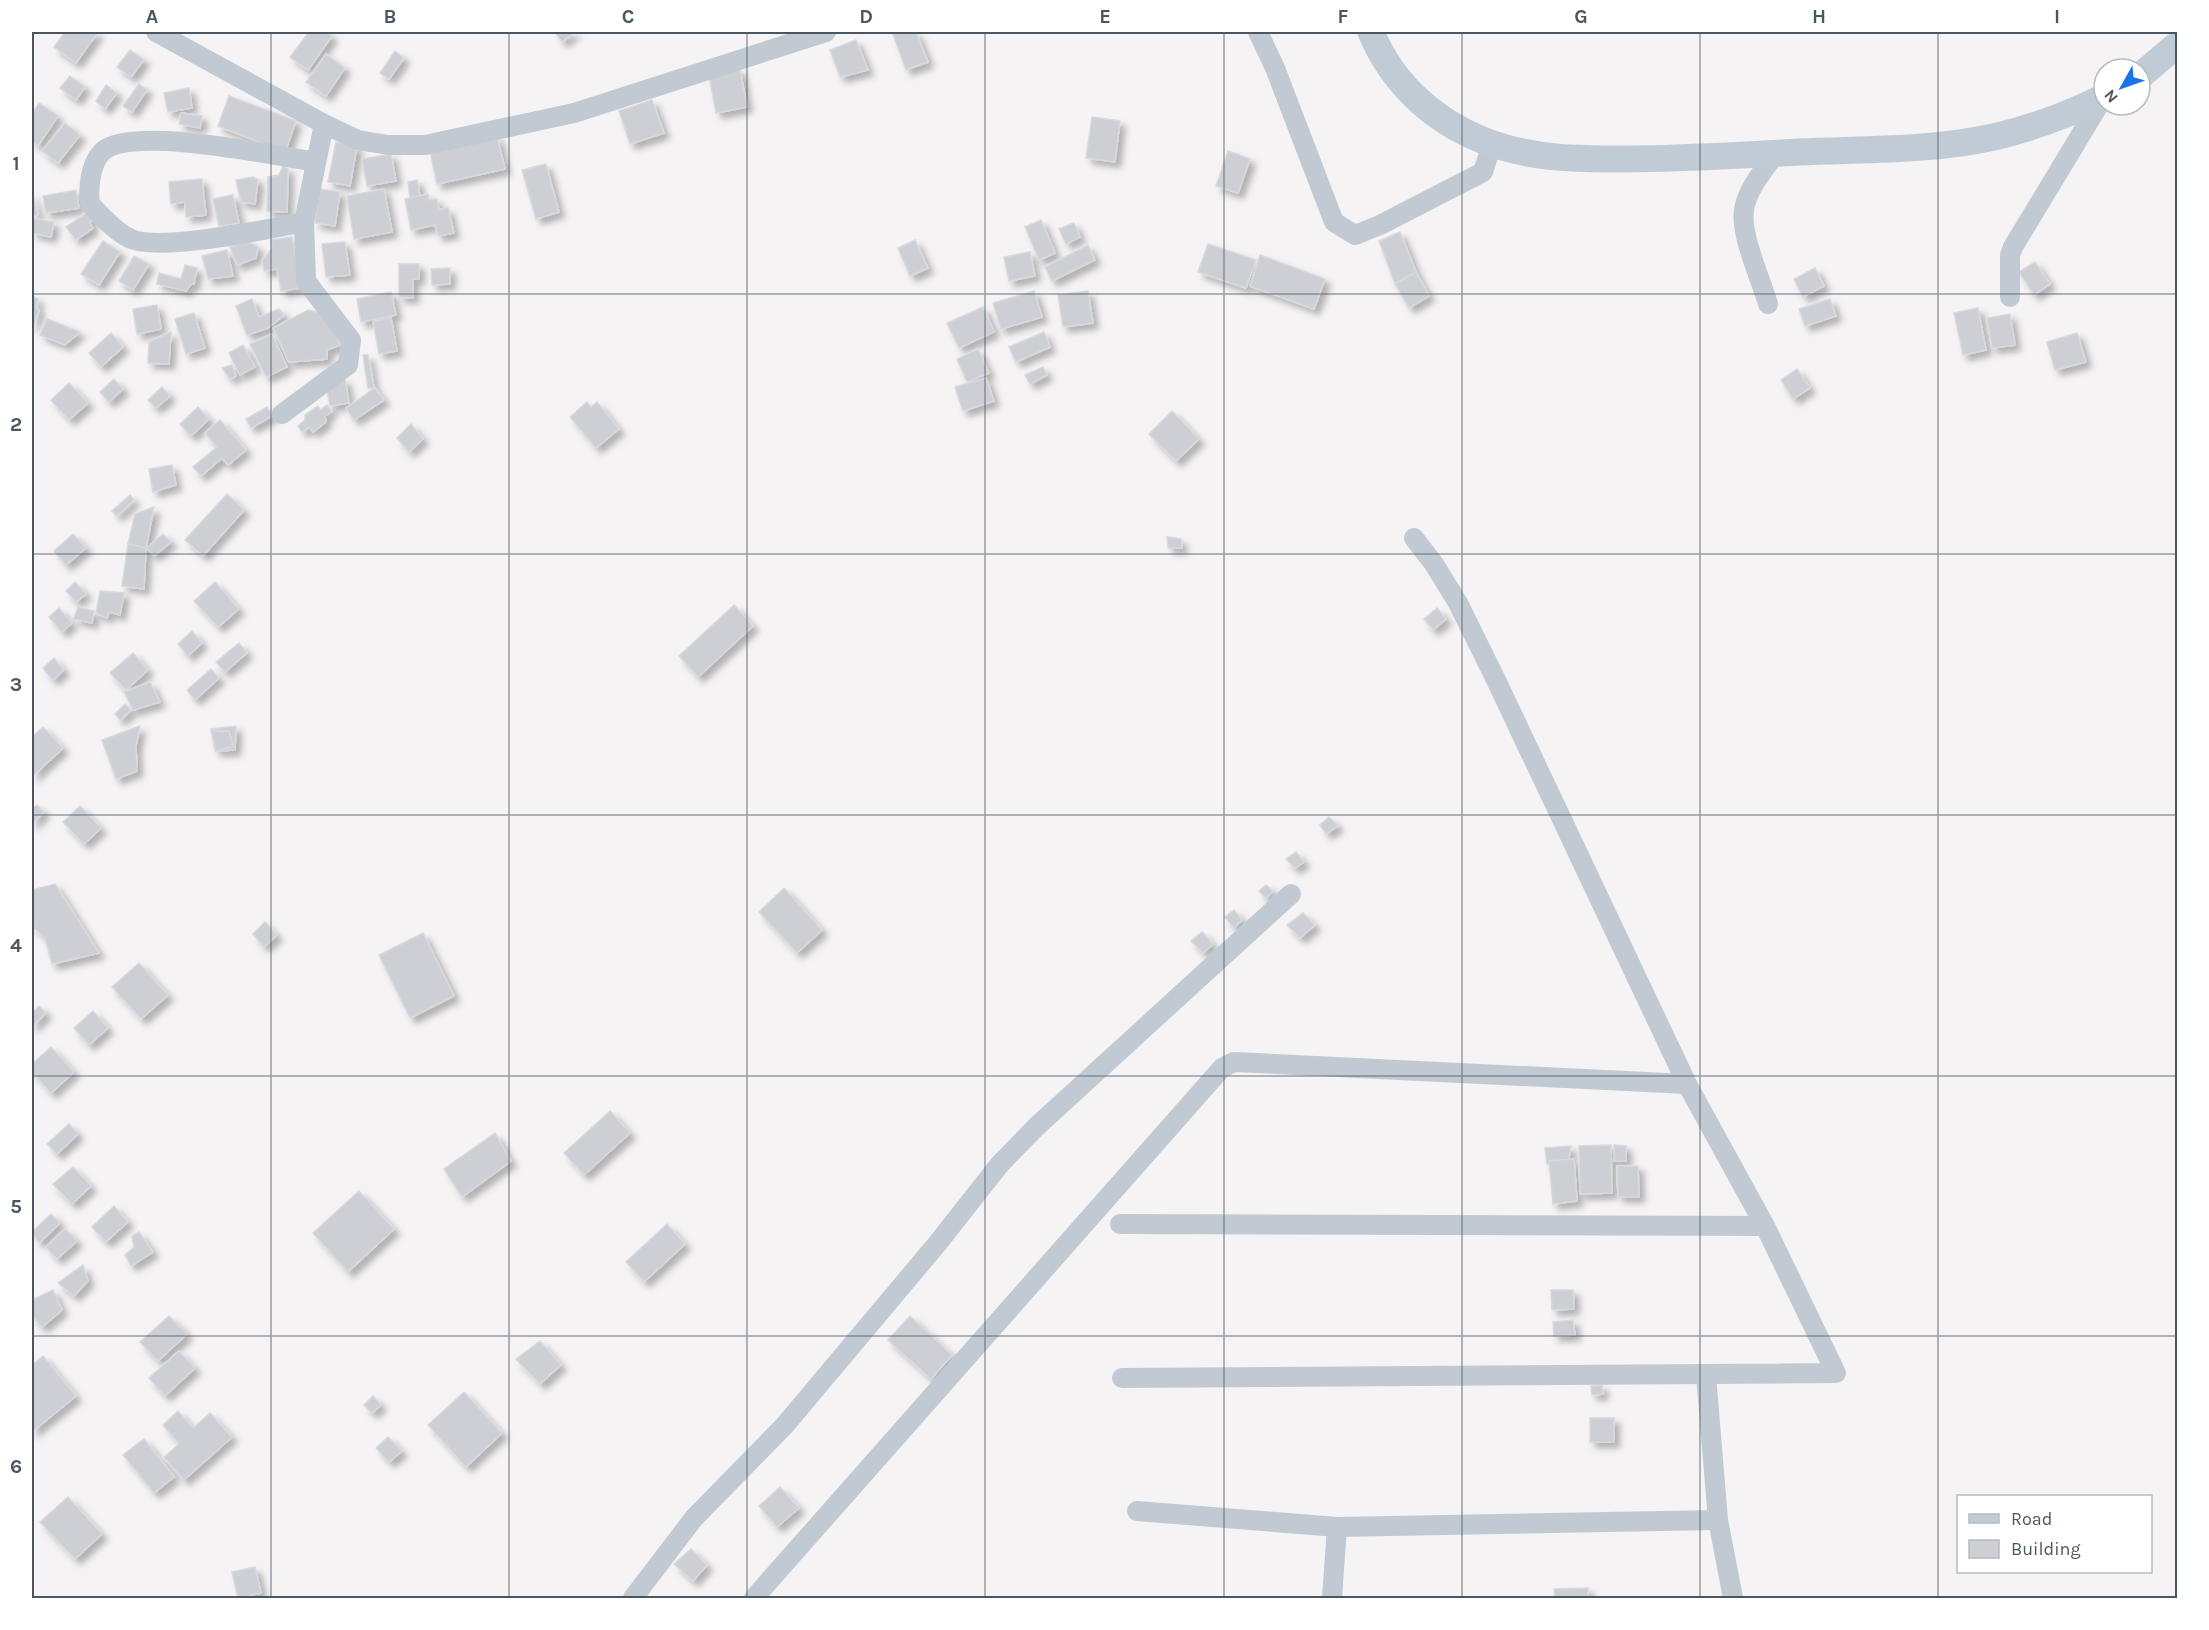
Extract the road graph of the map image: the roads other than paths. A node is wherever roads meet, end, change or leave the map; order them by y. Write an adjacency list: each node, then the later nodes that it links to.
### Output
1 (156, 32): 9 (street)
2 (826, 32): 9 (street)
3 (1258, 32): 10 (street)
4 (1371, 32): 10 (street)
5 (2178, 44): 6 (street)
6 (2152, 66)
7 (2092, 103): 11 (street)
8 (2092, 117): 14 (street)
9 (324, 124): 12 (street)
10 (1492, 144): 11 (street)
11 (1776, 153): 15 (street)
12 (315, 162): 13 (street); 13 (street)
13 (304, 222): 16 (street)
14 (2010, 297)
15 (1768, 304)
16 (282, 414)
17 (1414, 538): 19 (street)
18 (1291, 894): 27 (street)
19 (1687, 1084): 21 (street); 28 (street)
20 (1120, 1224): 21 (street)
21 (1765, 1226): 22 (street)
22 (1706, 1375): 23 (street); 25 (street)
23 (1122, 1378)
24 (1137, 1511): 26 (street)
25 (1718, 1520): 26 (street); 30 (street)
26 (1337, 1527): 29 (street)
27 (633, 1599)
28 (753, 1599)
29 (1332, 1599)
30 (1733, 1599)

